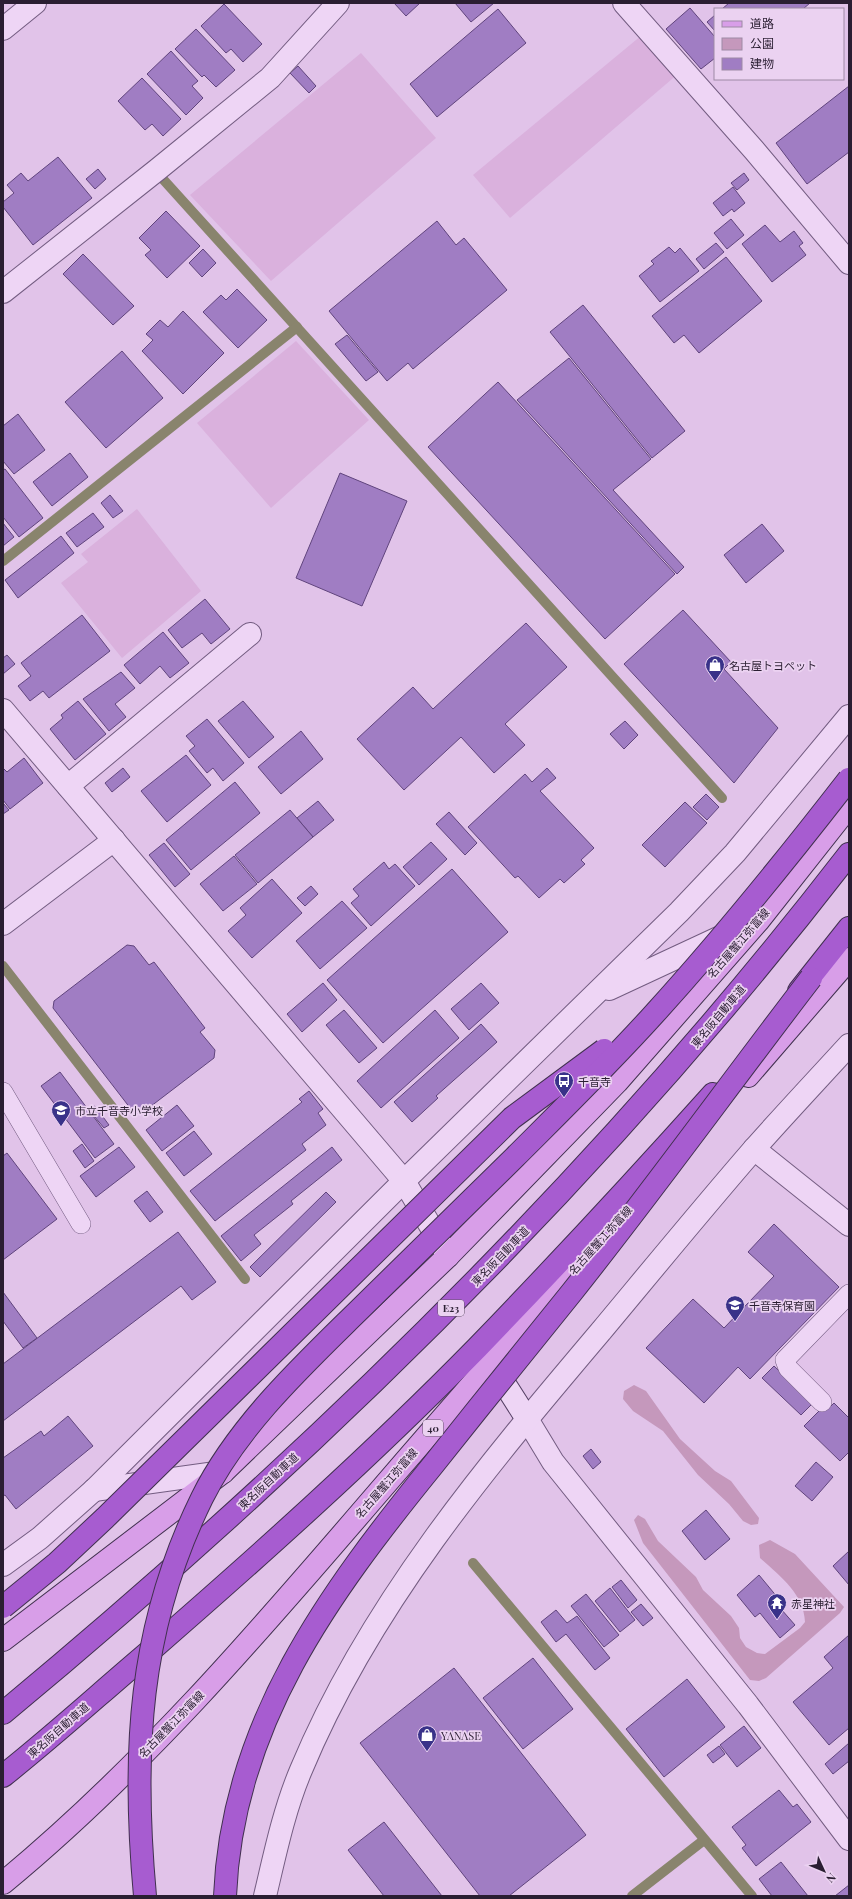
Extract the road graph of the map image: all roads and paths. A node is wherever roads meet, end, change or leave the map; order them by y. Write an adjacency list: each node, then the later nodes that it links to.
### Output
1 (35, 3): 4 (street)
2 (338, 3): 6 (street)
3 (624, 3): 5 (street)
4 (3, 29)
5 (849, 263)
6 (3, 292)
7 (250, 634): 11 (street)
8 (3, 710): 11 (street)
9 (849, 716): 20 (street)
10 (849, 779): 21 (highway, bridge)
11 (68, 786): 13 (street)
12 (849, 806): 15 (main road, 名古屋蟹江弥富線)
13 (114, 840): 16 (street); 25 (street)
14 (849, 854): 38 (highway, 東名阪自動車道 / E23, bridge)
15 (759, 920): 20 (street); 28 (main road, 名古屋蟹江弥富線)
16 (3, 924)
17 (849, 928): 19 (highway, 東名阪自動車道)
18 (849, 959): 30 (main road, 名古屋蟹江弥富線 / 40)
19 (811, 978): 39 (highway, 東名阪自動車道, bridge); 43 (highway, bridge)
20 (596, 995): 25 (street)
21 (654, 1014): 36 (highway, bridge); 42 (highway, bridge)
22 (849, 1045): 24 (street)
23 (3, 1092): 26 (lane)
24 (754, 1149): 27 (street); 32 (street)
25 (404, 1181): 28 (street); 34 (street)
26 (81, 1224)
27 (849, 1225)
28 (448, 1256): 33 (main road, 名古屋蟹江弥富線)
29 (849, 1294): 31 (lane)
30 (490, 1362): 32 (street); 41 (main road, 名古屋蟹江弥富線 / 40)
31 (822, 1402)
32 (527, 1418): 40 (street); 44 (street)
33 (223, 1472): 34 (street); 37 (main road, 名古屋蟹江弥富線)
34 (94, 1490): 35 (street)
35 (3, 1565)
36 (3, 1607)
37 (3, 1640)
38 (3, 1713)
39 (8, 1772)
40 (849, 1838)
41 (3, 1883)
42 (145, 1896)
43 (225, 1896)
44 (266, 1896)

